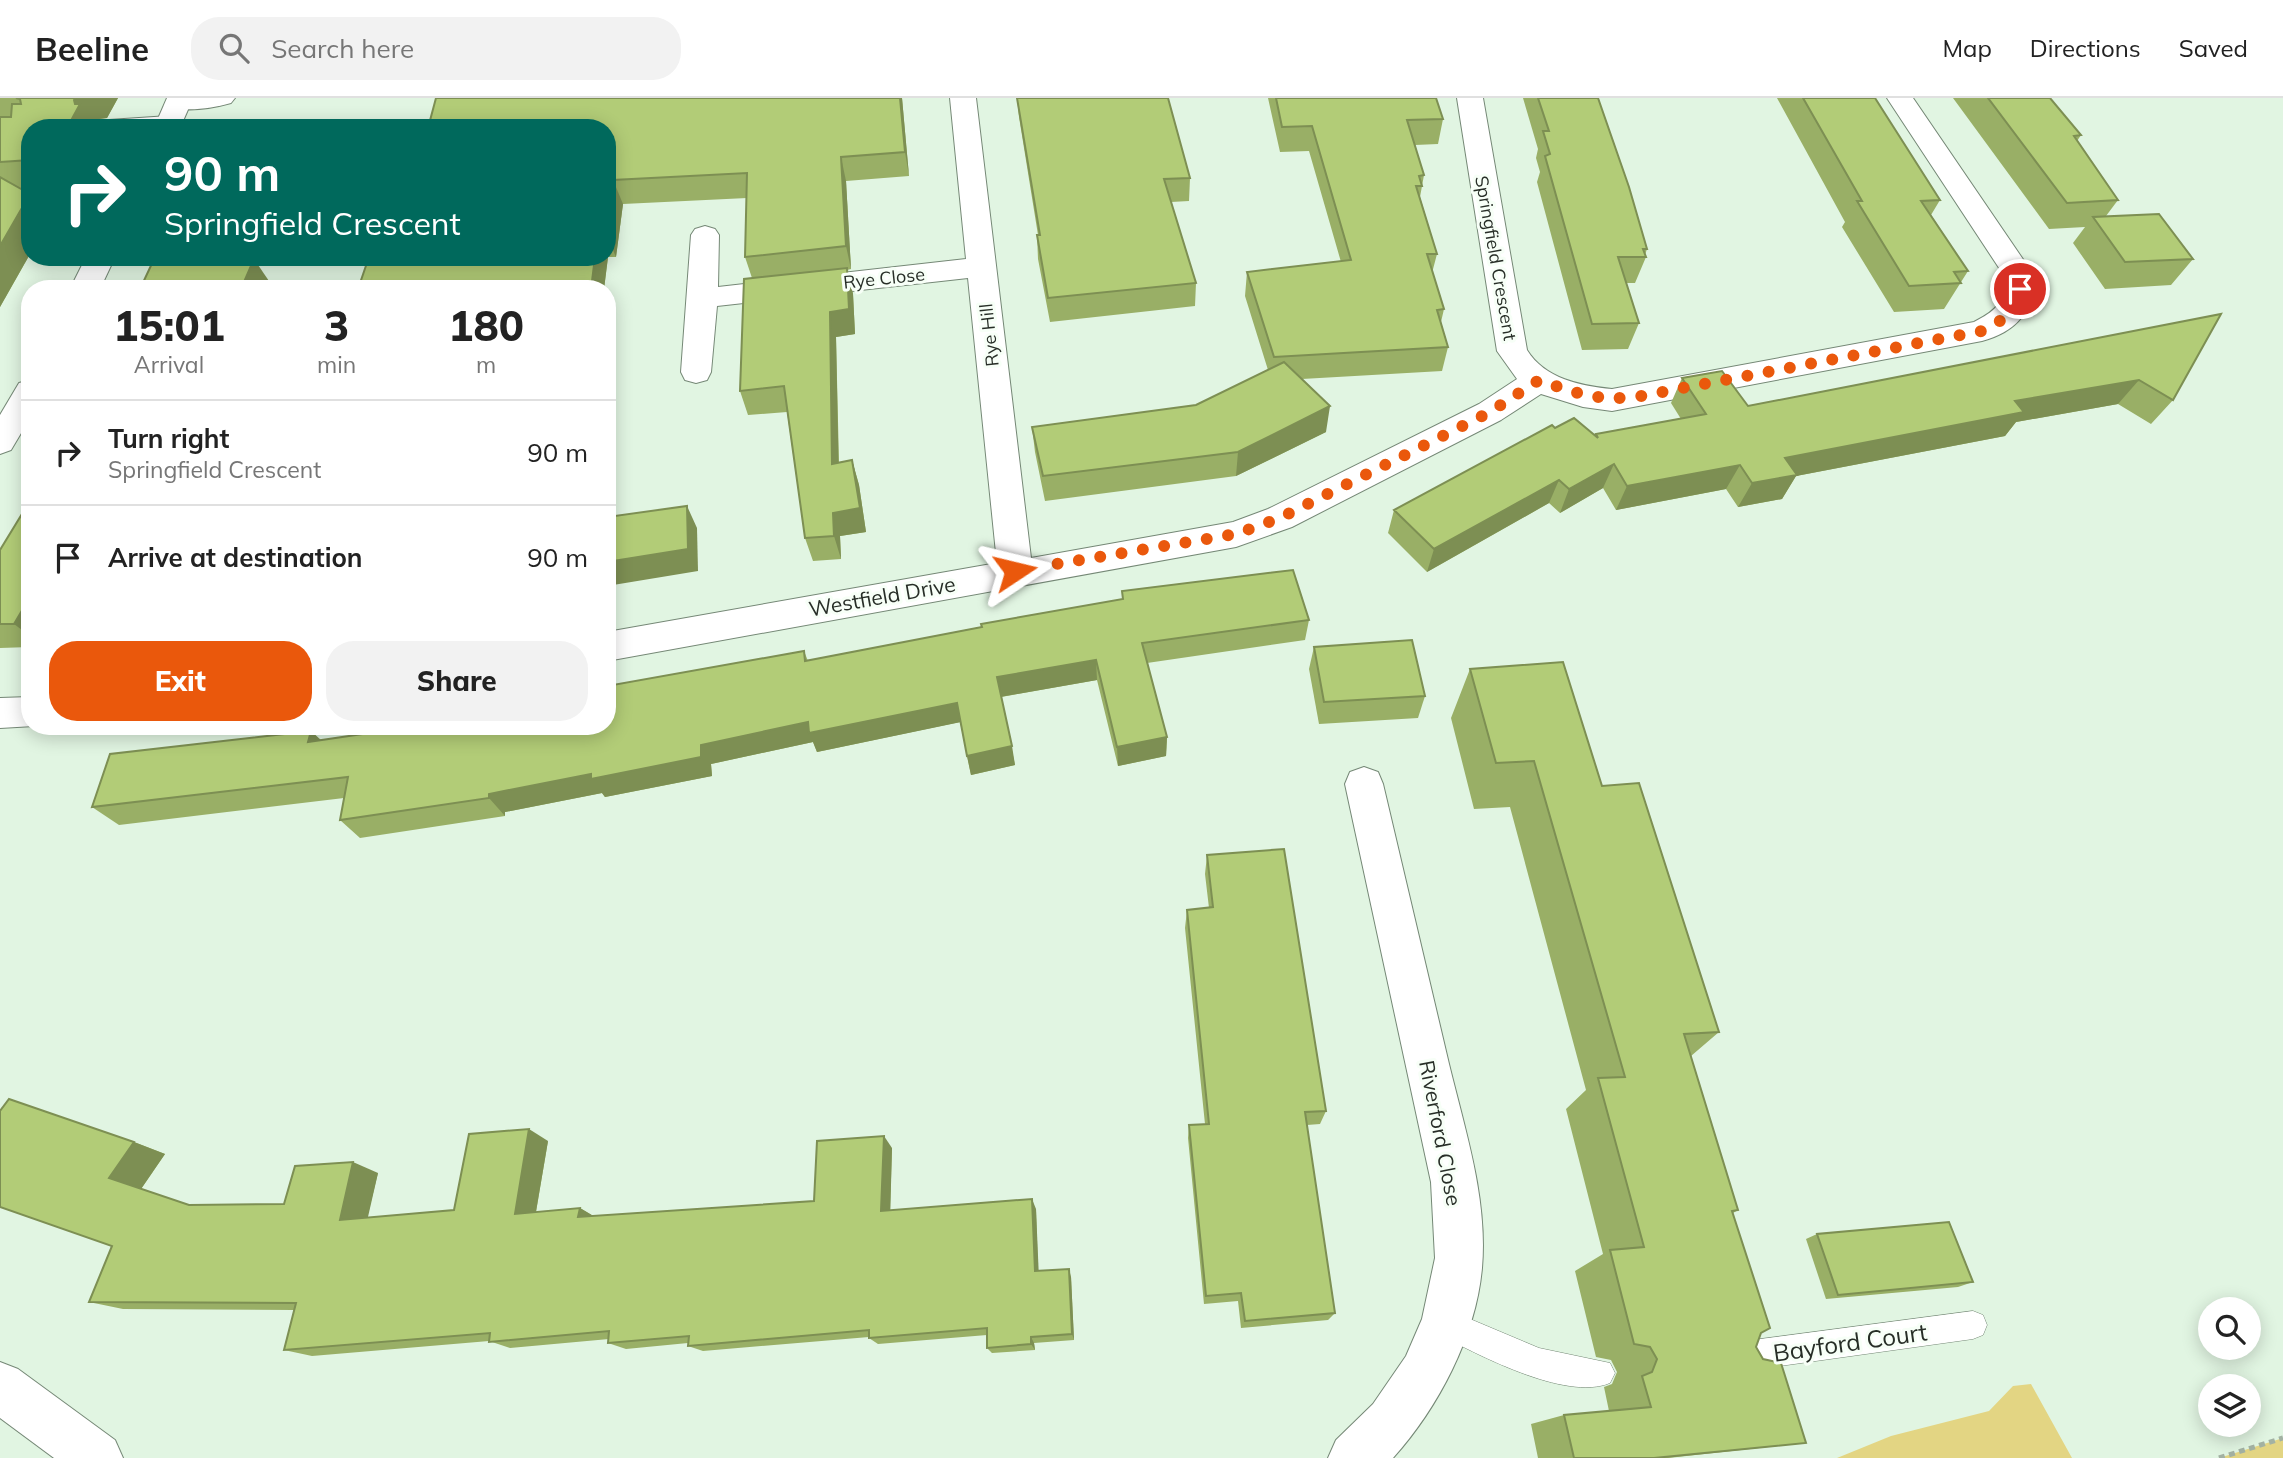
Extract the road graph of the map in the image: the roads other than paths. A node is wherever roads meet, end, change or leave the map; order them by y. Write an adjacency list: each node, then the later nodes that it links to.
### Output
1 (222, 98): 5 (street)
2 (963, 98): 8 (street, Rye Hill)
3 (1470, 98): 11 (street, Springfield Crescent)
4 (1900, 98): 11 (street, Springfield Crescent)
5 (174, 113): 6 (street)
6 (148, 119)
7 (705, 235): 9 (street)
8 (981, 267): 9 (street, Rye Close); 12 (street, Rye Hill)
9 (703, 298): 10 (street)
10 (696, 372)
11 (1539, 380): 12 (street, Westfield Drive)
12 (1015, 571): 13 (street, Westfield Drive)
13 (616, 645)
14 (21, 712): 15 (street)
15 (0, 713)
16 (1364, 784): 17 (street, Riverford Close)
17 (1444, 1322): 20 (lane); 23 (street, Riverford Close)
18 (1973, 1325): 19 (lane, Bayford Court)
19 (1726, 1359)
20 (1600, 1373)
21 (0, 1387): 22 (street)
22 (97, 1458)
23 (1354, 1458)

